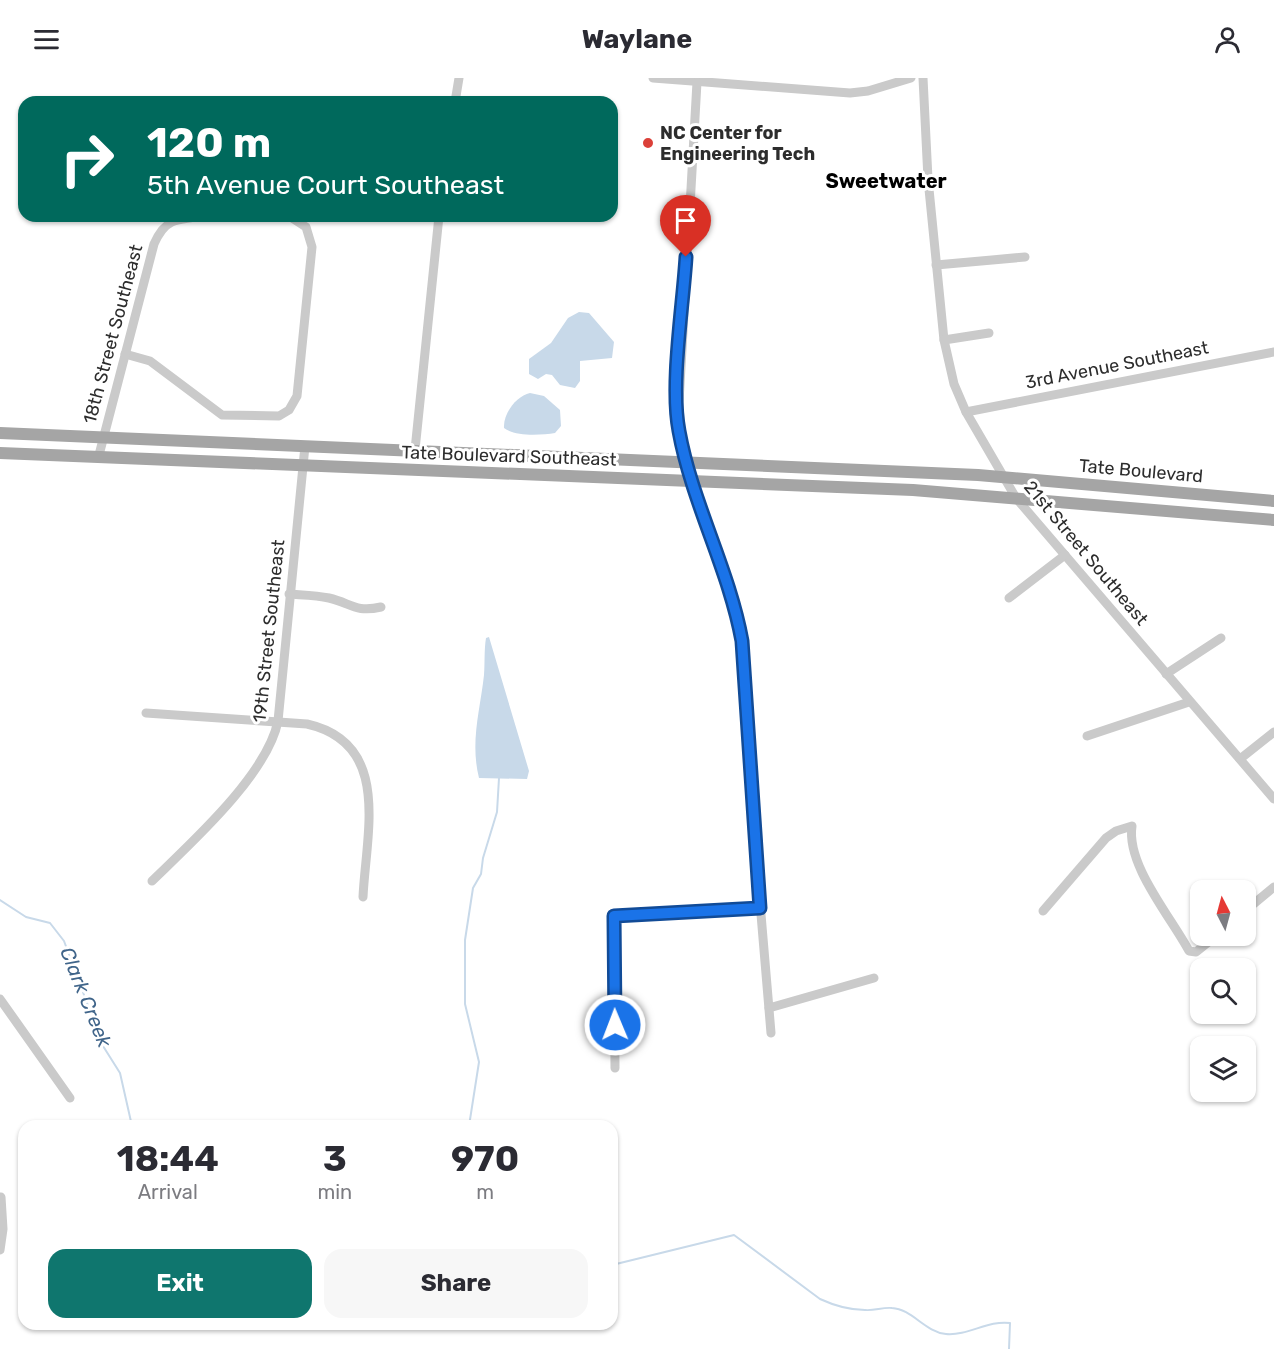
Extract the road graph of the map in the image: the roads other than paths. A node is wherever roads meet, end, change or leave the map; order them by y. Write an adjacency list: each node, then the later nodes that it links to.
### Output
1 (459, 78): 6 (street)
2 (653, 78): 5 (street)
3 (911, 78): 5 (street)
4 (923, 78): 11 (street, 21st Street Southeast)
5 (697, 82): 23 (street)
6 (456, 96)
7 (176, 222): 15 (street, 18th Street Southeast)
8 (298, 222): 15 (street)
9 (438, 222): 20 (street)
10 (1025, 257): 11 (street)
11 (936, 266): 13 (street, 21st Street Southeast)
12 (989, 333): 13 (street)
13 (944, 340): 16 (street, 21st Street Southeast)
14 (1274, 352): 16 (street, 3rd Avenue Southeast)
15 (125, 354): 18 (street, 18th Street Southeast)
16 (966, 412): 25 (street, 21st Street Southeast)
17 (0, 433): 18 (main road, Tate Boulevard Southeast)
18 (102, 437): 19 (main road, Tate Boulevard Southeast); 22 (street, 18th Street Southeast)
19 (305, 446): 20 (main road, Tate Boulevard Southeast); 24 (street, 19th Street Southeast)
20 (415, 450): 23 (main road, Tate Boulevard Southeast)
21 (0, 453): 22 (main road, Tate Boulevard Southeast)
22 (99, 456): 24 (main road, Tate Boulevard Southeast)
23 (686, 462): 25 (main road, Tate Boulevard Southeast); 26 (street)
24 (303, 466): 26 (main road, Tate Boulevard Southeast); 31 (street, 19th Street Southeast)
25 (1005, 477): 27 (street, 21st Street Southeast); 28 (main road, Tate Boulevard)
26 (694, 483): 27 (main road, Tate Boulevard Southeast); 47 (street)
27 (1016, 498): 29 (main road, Tate Boulevard); 30 (street, 21st Street Southeast)
28 (1274, 501)
29 (1274, 520)
30 (1065, 555): 32 (street); 35 (street, 21st Street Southeast)
31 (289, 594): 33 (street); 38 (street, 19th Street Southeast)
32 (1009, 598)
33 (381, 607)
34 (1221, 638): 35 (street)
35 (1166, 674): 36 (street, 21st Street Southeast)
36 (1189, 702): 40 (street); 41 (street, 21st Street Southeast)
37 (146, 713): 38 (street)
38 (278, 721): 43 (street, 19th Street Southeast); 45 (street)
39 (1274, 732): 41 (street)
40 (1087, 736)
41 (1240, 759): 42 (street, 21st Street Southeast)
42 (1274, 799)
43 (152, 882)
44 (1274, 887): 46 (street)
45 (363, 897)
46 (1256, 902)
47 (760, 908): 52 (street); 54 (street)
48 (1043, 911): 49 (street)
49 (1202, 946)
50 (874, 978): 52 (street)
51 (0, 999): 55 (street)
52 (769, 1008): 53 (street)
53 (771, 1033)
54 (615, 1068)
55 (70, 1098)
56 (1, 1197): 57 (street)
57 (0, 1251)

